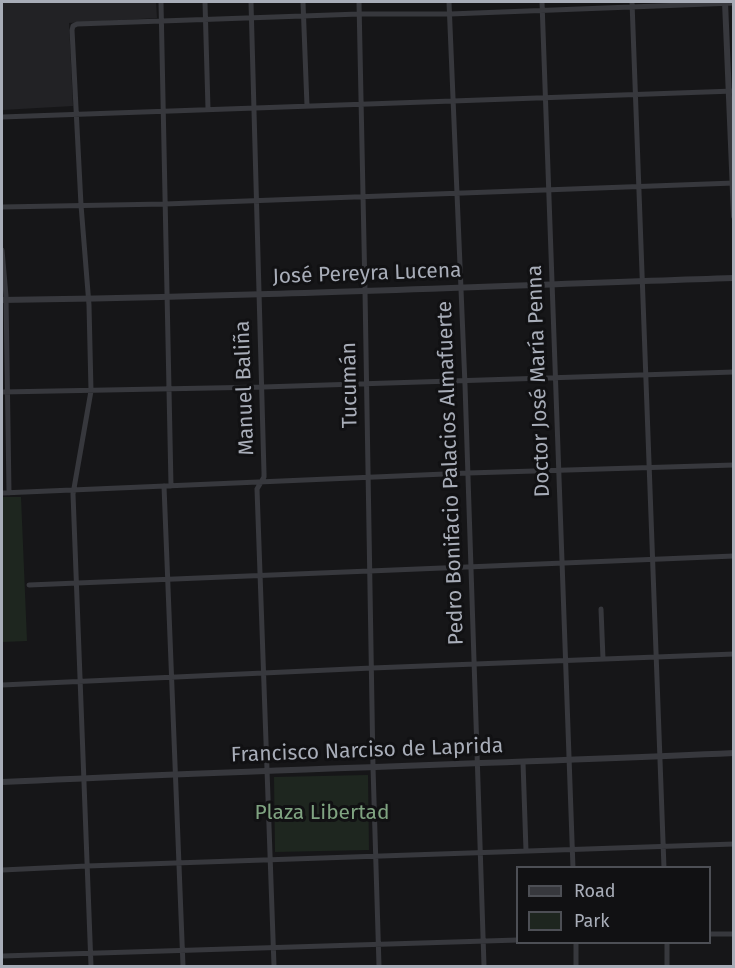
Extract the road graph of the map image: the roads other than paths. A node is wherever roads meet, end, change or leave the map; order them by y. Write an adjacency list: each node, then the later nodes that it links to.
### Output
1 (160, 2): 17 (street)
2 (205, 2): 16 (street)
3 (251, 2): 15 (street, Manuel Baliña)
4 (303, 2): 14 (street)
5 (358, 2): 12 (street, Tucumán)
6 (449, 2): 13 (street, Pedro Bonifacio Palacios Almafuerte)
7 (542, 2): 11 (street, Doctor José María Penna)
8 (725, 2): 9 (street); 10 (street); 18 (street)
9 (734, 3)
10 (632, 4): 11 (street); 19 (street)
11 (542, 11): 13 (street); 20 (street, Doctor José María Penna)
12 (359, 14): 13 (street); 14 (street); 22 (street, Tucumán)
13 (450, 14): 21 (street, Pedro Bonifacio Palacios Almafuerte)
14 (304, 16): 15 (street); 23 (street)
15 (251, 18): 16 (street); 24 (street, Manuel Baliña)
16 (206, 19): 17 (street); 25 (street)
17 (161, 21): 26 (street); 27 (street)
18 (731, 91): 19 (street); 29 (street)
19 (635, 95): 20 (street); 30 (street)
20 (545, 98): 21 (street); 31 (street, Doctor José María Penna)
21 (453, 101): 22 (street); 32 (street, Pedro Bonifacio Palacios Almafuerte)
22 (361, 104): 23 (street); 33 (street, Tucumán)
23 (307, 106): 24 (street)
24 (254, 108): 25 (street); 34 (street, Manuel Baliña)
25 (208, 110): 26 (street)
26 (162, 111): 27 (street); 35 (street)
27 (77, 114): 28 (street); 36 (street)
28 (2, 117)
29 (733, 183): 30 (street); 38 (street)
30 (639, 186): 31 (street); 41 (street)
31 (549, 190): 32 (street); 42 (street, Doctor José María Penna)
32 (457, 193): 33 (street); 43 (street, Pedro Bonifacio Palacios Almafuerte)
33 (363, 196): 34 (street); 44 (street, Tucumán)
34 (256, 200): 35 (street); 45 (street, Manuel Baliña)
35 (165, 204): 36 (street); 46 (street)
36 (81, 205): 37 (street); 47 (street)
37 (2, 207)
38 (734, 216)
39 (2, 250): 48 (street)
40 (734, 278): 41 (street, José Pereyra Lucena)
41 (643, 281): 42 (street, José Pereyra Lucena); 50 (street)
42 (552, 283): 43 (street, José Pereyra Lucena); 51 (street, Doctor José María Penna)
43 (461, 287): 44 (street, José Pereyra Lucena); 52 (street, Pedro Bonifacio Palacios Almafuerte)
44 (365, 291): 45 (street, José Pereyra Lucena); 53 (street, Tucumán)
45 (259, 294): 46 (street, José Pereyra Lucena); 54 (street, Manuel Baliña)
46 (168, 297): 47 (street, José Pereyra Lucena); 55 (street)
47 (88, 299): 48 (street, José Pereyra Lucena); 56 (street)
48 (4, 300): 57 (street)
49 (734, 372): 50 (street)
50 (645, 374): 51 (street); 59 (street)
51 (555, 376): 52 (street); 60 (street, Doctor José María Penna)
52 (465, 381): 53 (street); 61 (street, Pedro Bonifacio Palacios Almafuerte)
53 (367, 384): 54 (street); 62 (street, Tucumán)
54 (262, 387): 55 (street); 63 (street, Manuel Baliña)
55 (169, 389): 56 (street); 64 (street)
56 (91, 391): 57 (street); 65 (street)
57 (5, 392): 67 (street)
58 (734, 465): 59 (street)
59 (649, 468): 60 (street); 69 (street)
60 (558, 470): 61 (street); 70 (street, Doctor José María Penna)
61 (468, 473): 62 (street); 71 (street, Pedro Bonifacio Palacios Almafuerte)
62 (369, 478): 63 (street); 72 (street, Tucumán)
63 (261, 482): 64 (street); 73 (street, Manuel Baliña)
64 (168, 486): 65 (street); 74 (street)
65 (74, 490): 67 (street); 75 (street)
66 (2, 493): 67 (street)
67 (9, 493)
68 (734, 556): 69 (street)
69 (652, 560): 70 (street); 79 (street)
70 (562, 563): 71 (street); 81 (street, Doctor José María Penna)
71 (471, 566): 72 (street); 82 (street, Pedro Bonifacio Palacios Almafuerte)
72 (370, 570): 73 (street); 83 (street, Tucumán)
73 (260, 576): 74 (street); 84 (street, Manuel Baliña)
74 (168, 579): 75 (street); 85 (street)
75 (76, 583): 76 (street); 86 (street)
76 (29, 585)
77 (601, 609): 80 (street)
78 (734, 654): 79 (street)
79 (656, 657): 80 (street); 89 (street)
80 (603, 659): 81 (street)
81 (565, 660): 82 (street); 90 (street, Doctor José María Penna)
82 (474, 664): 83 (street); 92 (street, Pedro Bonifacio Palacios Almafuerte)
83 (372, 668): 84 (street); 93 (street, Tucumán)
84 (263, 673): 85 (street); 94 (street, Manuel Baliña)
85 (171, 677): 86 (street); 95 (street)
86 (80, 681): 87 (street); 96 (street)
87 (2, 685)
88 (734, 753): 89 (street, Francisco Narciso de Laprida)
89 (660, 757): 90 (street, Francisco Narciso de Laprida); 99 (street)
90 (569, 760): 91 (street, Francisco Narciso de Laprida); 100 (street, Doctor José María Penna)
91 (523, 762): 92 (street, Francisco Narciso de Laprida); 101 (street)
92 (478, 763): 93 (street, Francisco Narciso de Laprida); 102 (street, Pedro Bonifacio Palacios Almafuerte)
93 (374, 767): 94 (street, Francisco Narciso de Laprida); 103 (street, Tucumán)
94 (266, 772): 95 (street, Francisco Narciso de Laprida); 104 (street, Manuel Baliña)
95 (175, 774): 96 (street, Francisco Narciso de Laprida); 105 (street)
96 (83, 778): 97 (street, Francisco Narciso de Laprida); 106 (street)
97 (2, 782)
98 (734, 844): 99 (street)
99 (663, 846): 100 (street); 108 (street)
100 (572, 850): 101 (street); 107 (street, Doctor José María Penna)
101 (526, 851): 102 (street)
102 (481, 853): 103 (street); 113 (street, Pedro Bonifacio Palacios Almafuerte)
103 (376, 857): 104 (street); 116 (street, Tucumán)
104 (269, 861): 105 (street); 117 (street, Manuel Baliña)
105 (178, 863): 106 (street); 118 (street)
106 (87, 866): 109 (street); 119 (street)
107 (573, 866)
108 (664, 866)
109 (2, 870)
110 (711, 934): 111 (street)
111 (734, 934)
112 (516, 940): 113 (street)
113 (483, 941): 116 (street); 125 (street, Pedro Bonifacio Palacios Almafuerte)
114 (576, 944): 126 (street)
115 (667, 944): 127 (street)
116 (378, 945): 117 (street); 124 (street, Tucumán)
117 (273, 948): 118 (street); 123 (street, Manuel Baliña)
118 (182, 951): 119 (street); 122 (street)
119 (90, 953): 120 (street); 121 (street)
120 (2, 956)
121 (91, 966)
122 (183, 966)
123 (274, 966)
124 (379, 966)
125 (484, 966)
126 (576, 966)
127 (667, 966)

